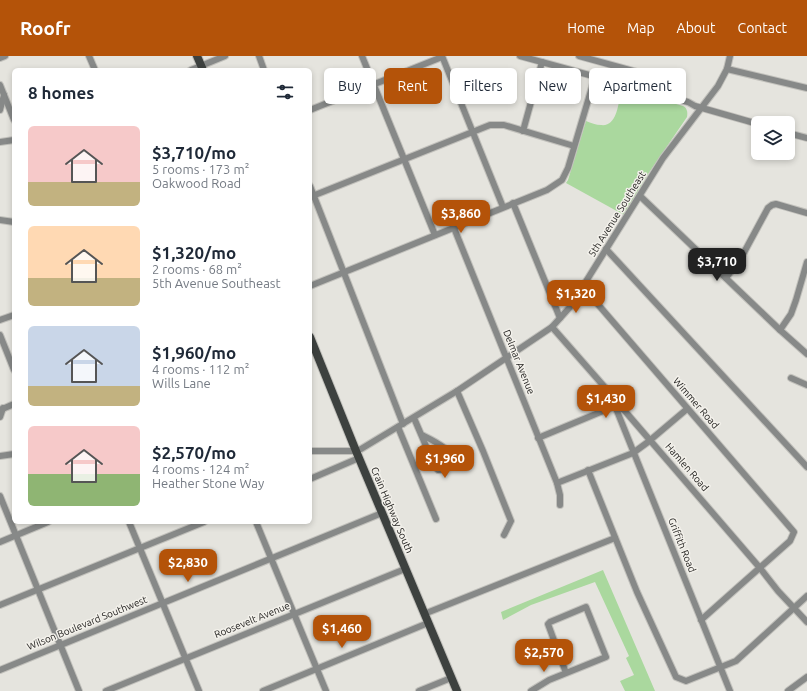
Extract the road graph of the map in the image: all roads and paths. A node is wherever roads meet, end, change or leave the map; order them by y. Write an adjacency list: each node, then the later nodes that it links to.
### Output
1 (5, 56): 11 (street)
2 (89, 56): 13 (street)
3 (197, 56): 14 (main road)
4 (226, 56): 14 (street)
5 (259, 56): 15 (street)
6 (362, 56): 16 (street)
7 (442, 56): 20 (street); 34 (street)
8 (520, 56): 12 (street)
9 (579, 56): 17 (street)
10 (730, 56): 18 (street, 5th Avenue Southeast)
11 (0, 58)
12 (542, 62): 19 (street); 33 (street)
13 (94, 68)
14 (202, 68)
15 (263, 68)
16 (367, 68)
17 (623, 68)
18 (727, 69): 22 (street); 28 (street, 5th Avenue Southeast)
19 (589, 76)
20 (376, 84)
21 (0, 85): 25 (street)
22 (807, 88)
23 (376, 90): 40 (street)
24 (589, 94): 39 (street)
25 (4, 95): 30 (street); 31 (street)
26 (686, 101): 28 (street)
27 (325, 104): 29 (street)
28 (702, 108): 32 (street); 41 (street, 5th Avenue Southeast)
29 (312, 109)
30 (0, 110)
31 (12, 115)
32 (751, 122)
33 (523, 131): 34 (street); 39 (street)
34 (472, 132): 40 (street); 44 (street)
35 (795, 135): 36 (street)
36 (807, 138)
37 (12, 140): 38 (street)
38 (0, 142)
39 (574, 146): 43 (street)
40 (404, 160): 42 (street); 49 (street)
41 (640, 196): 50 (street, 5th Avenue Southeast); 53 (street)
42 (312, 197): 52 (street)
43 (514, 203): 44 (street); 57 (street)
44 (503, 207): 48 (street)
45 (807, 213): 53 (street)
46 (0, 220): 47 (street)
47 (12, 222)
48 (454, 228): 49 (street); 64 (street, Delmar Avenue)
49 (435, 235): 52 (street)
50 (606, 249): 55 (street, 5th Avenue Southeast); 85 (street)
51 (807, 262): 60 (street)
52 (344, 272): 54 (street); 75 (street)
53 (726, 278): 60 (street)
54 (312, 285)
55 (583, 287): 57 (street, 5th Avenue Southeast); 72 (street, Wimmer Road)
56 (12, 316): 58 (street)
57 (560, 318): 59 (street, 5th Avenue Southeast)
58 (0, 320)
59 (552, 327): 64 (street, 5th Avenue Southeast); 70 (street, Hamlen Road)
60 (780, 330): 63 (street)
61 (0, 336): 65 (street)
62 (312, 342): 83 (main road, Crain Highway South)
63 (807, 354)
64 (506, 358): 68 (street, 5th Avenue Southeast); 78 (street, Delmar Avenue)
65 (12, 365)
66 (791, 378): 67 (street)
67 (807, 386)
68 (457, 391): 74 (street, 5th Avenue Southeast); 98 (street)
69 (12, 405): 71 (street)
70 (615, 406): 78 (street); 79 (street, Hamlen Road); 81 (street, Griffith Road)
71 (2, 409): 73 (street)
72 (688, 409): 79 (street); 103 (street, Wimmer Road)
73 (0, 417)
74 (414, 418): 75 (street, 5th Avenue Southeast); 77 (street)
75 (404, 424): 76 (street, 5th Avenue Southeast)
76 (398, 428): 83 (street, 5th Avenue Southeast); 92 (street)
77 (422, 435): 77 (street)
78 (538, 438): 88 (street, Delmar Avenue)
79 (650, 440): 81 (street); 103 (street, Hamlen Road)
80 (312, 451): 83 (street)
81 (633, 452): 86 (street); 112 (street, Griffith Road)
82 (12, 454): 84 (street)
83 (358, 455): 87 (street, 5th Avenue Southeast); 91 (main road, Crain Highway South)
84 (0, 456)
85 (807, 467)
86 (588, 470): 88 (street); 99 (street)
87 (312, 478)
88 (557, 483): 90 (street, Delmar Avenue)
89 (0, 496): 97 (street)
90 (560, 506)
91 (382, 513): 102 (street, Wilson Boulevard Southwest); 104 (main road, Crain Highway South)
92 (436, 519)
93 (43, 524): 97 (street)
94 (131, 524): 101 (street)
95 (199, 524): 101 (street)
96 (257, 524): 102 (street)
97 (16, 535): 100 (street); 105 (street)
98 (504, 535)
99 (615, 538): 111 (street); 117 (street)
100 (0, 542)
101 (140, 547): 105 (street); 107 (street)
102 (271, 559): 107 (street, Wilson Boulevard Southwest); 110 (street)
103 (760, 568): 109 (street, Hamlen Road); 112 (street)
104 (405, 569): 110 (street, Roosevelt Avenue); 111 (main road, Crain Highway South)
105 (38, 590): 108 (street); 115 (street)
106 (807, 596): 109 (street)
107 (162, 604): 115 (street, Wilson Boulevard Southwest); 116 (street)
108 (0, 605)
109 (794, 608): 113 (street, Hamlen Road); 117 (street)
110 (294, 614): 116 (street, Roosevelt Avenue); 118 (street)
111 (424, 614): 114 (main road, Crain Highway South)
112 (701, 620): 117 (street, Griffith Road)
113 (807, 622)
114 (428, 623): 118 (street); 122 (main road, Crain Highway South)
115 (60, 645): 119 (street, Wilson Boulevard Southwest); 123 (street)
116 (186, 658): 124 (street, Roosevelt Avenue); 125 (street)
117 (720, 668): 131 (street, Griffith Road)
118 (317, 669): 126 (street); 127 (street)
119 (0, 670)
120 (566, 673): 120 (street); 130 (street)
121 (807, 677): 132 (street)
122 (451, 678): 128 (street); 129 (main road, Crain Highway South)
123 (79, 691)
124 (106, 691)
125 (199, 691)
126 (262, 691)
127 (326, 691)
128 (419, 691)
129 (457, 691)
130 (531, 691)
131 (730, 691)
132 (788, 691)

